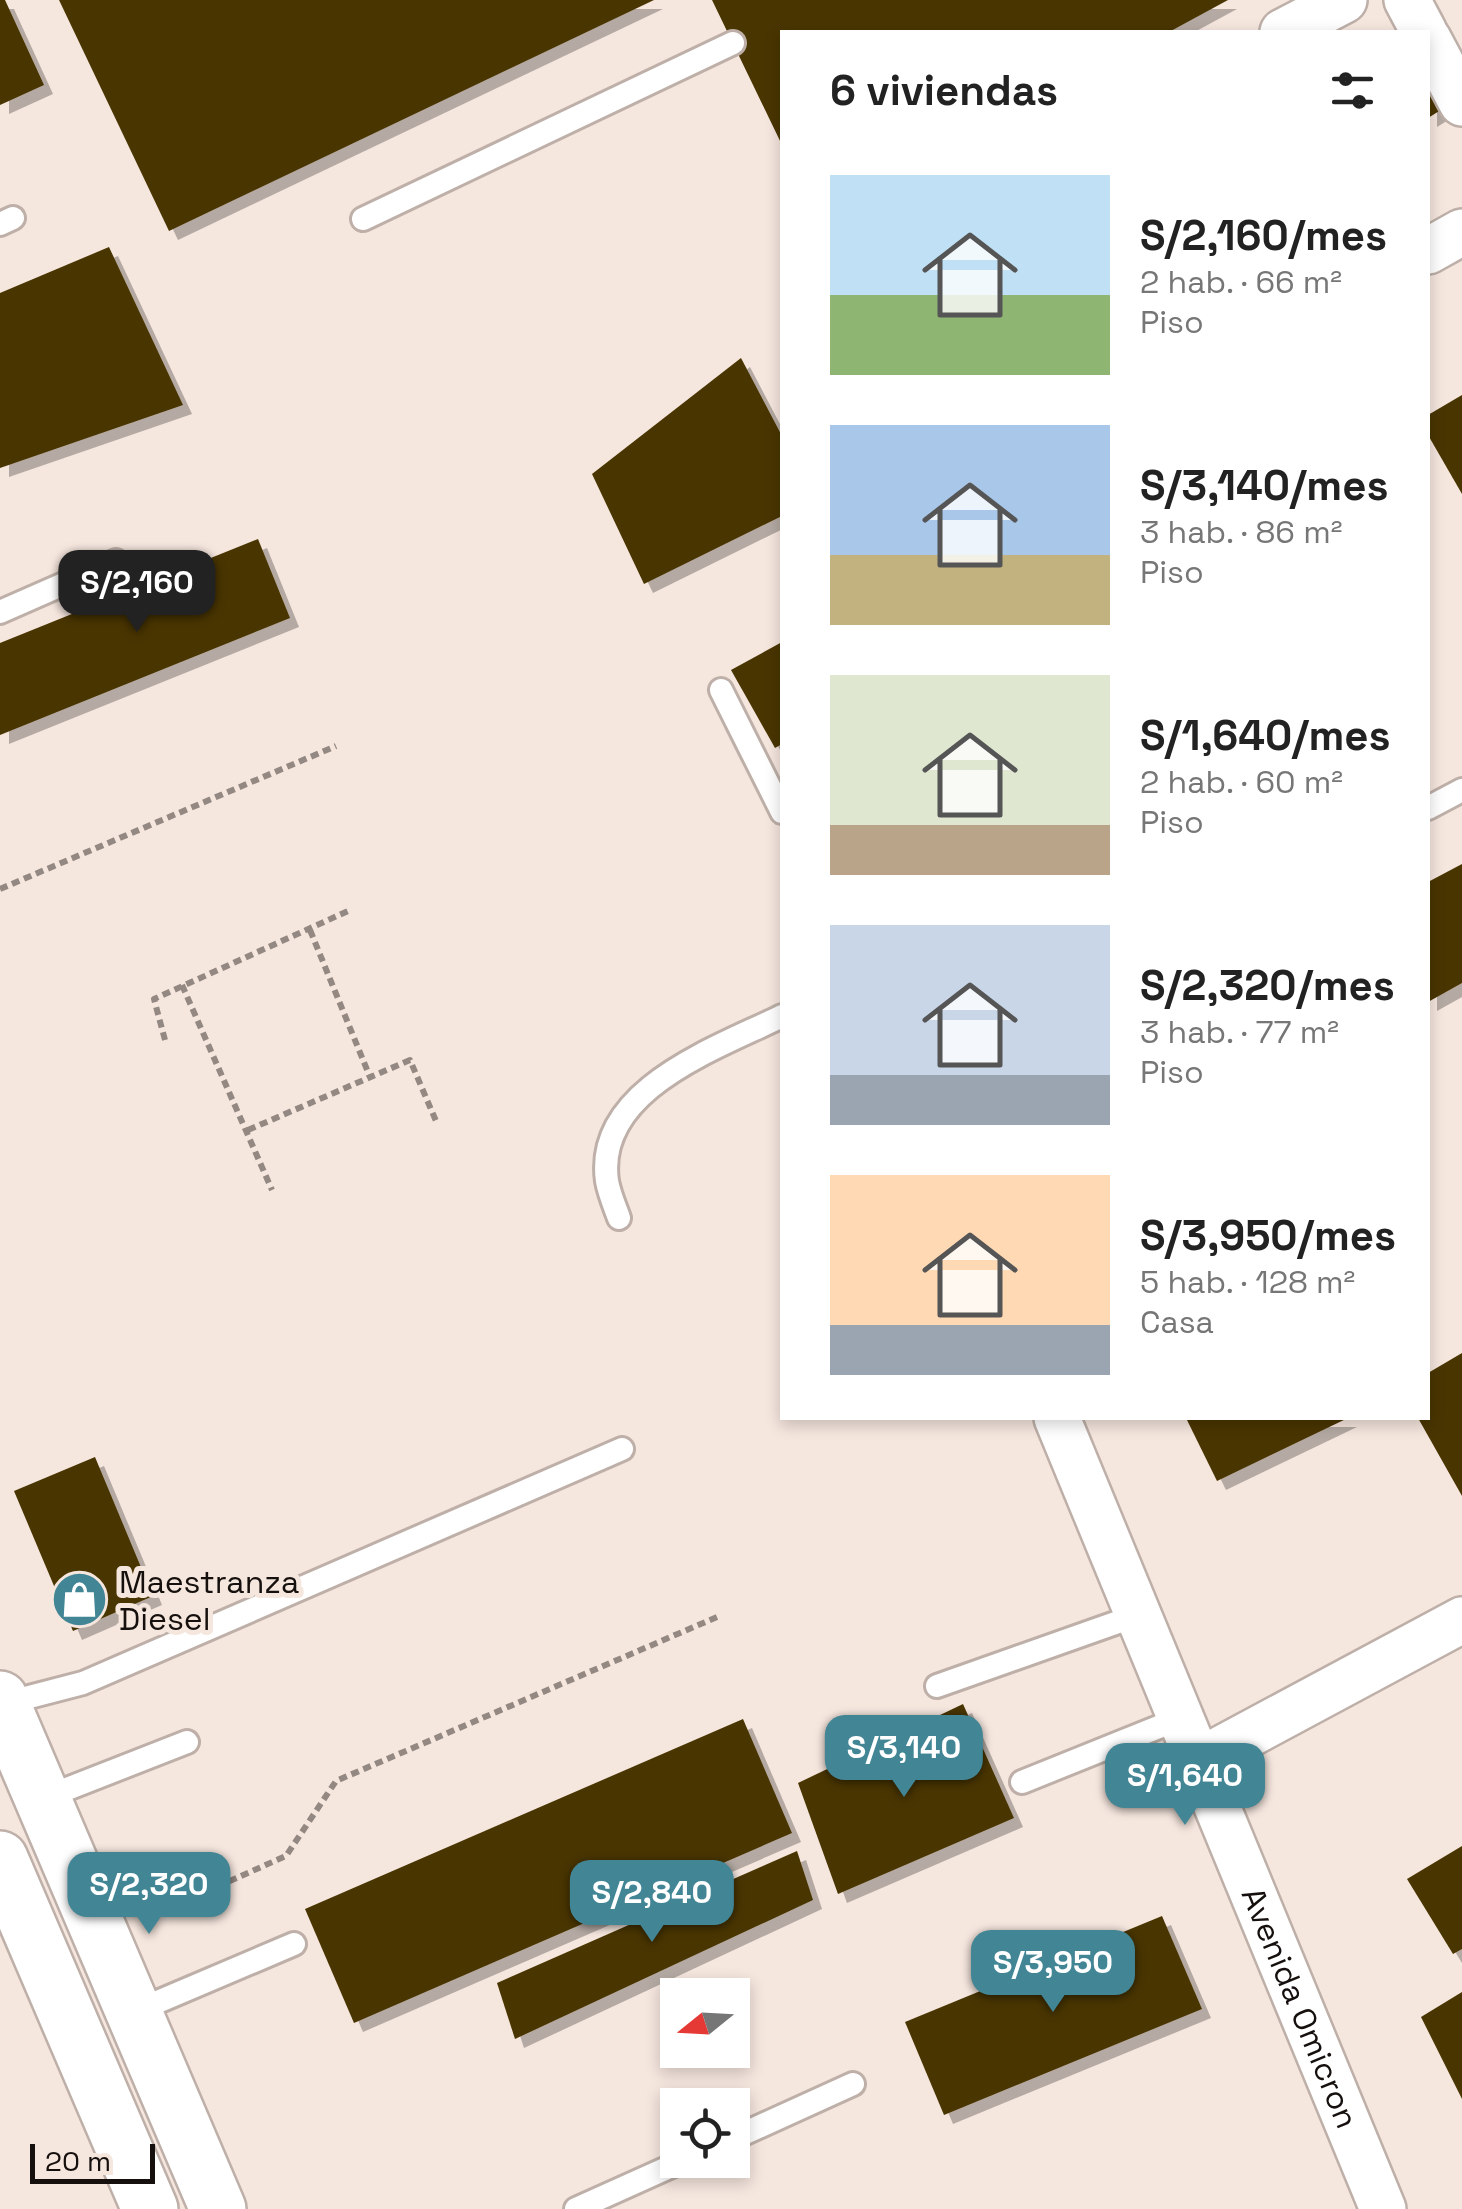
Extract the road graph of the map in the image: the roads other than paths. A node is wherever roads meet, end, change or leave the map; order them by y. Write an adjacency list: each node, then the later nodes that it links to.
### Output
1 (1344, 0): 3 (street)
2 (1407, 0): 4 (street)
3 (1287, 30)
4 (1423, 30)
5 (1430, 43): 7 (street)
6 (733, 44): 8 (lane)
7 (1462, 103)
8 (363, 219)
9 (1462, 232): 10 (street)
10 (1430, 249)
11 (116, 561): 12 (lane)
12 (0, 612)
13 (721, 690): 16 (lane)
14 (1462, 790): 15 (lane)
15 (1430, 807)
16 (780, 808)
17 (780, 1017): 18 (lane)
18 (619, 1218)
19 (1058, 1420): 21 (street, Avenida Omicron)
20 (622, 1448): 24 (lane)
21 (1138, 1614): 23 (lane); 25 (street, Avenida Omicron)
22 (1462, 1620): 27 (street)
23 (937, 1686)
24 (1, 1702): 29 (main road)
25 (1181, 1718): 27 (street, Avenida Omicron); 28 (lane)
26 (187, 1742): 29 (lane)
27 (1198, 1761): 39 (street, Avenida Omicron)
28 (1022, 1782)
29 (44, 1798): 32 (main road)
30 (0, 1859): 36 (main road)
31 (294, 1944): 32 (lane)
32 (134, 2012): 37 (main road)
33 (853, 2084): 34 (lane)
34 (750, 2131)
35 (660, 2171): 38 (lane)
36 (150, 2209)
37 (218, 2209)
38 (576, 2209)
39 (1383, 2209)

